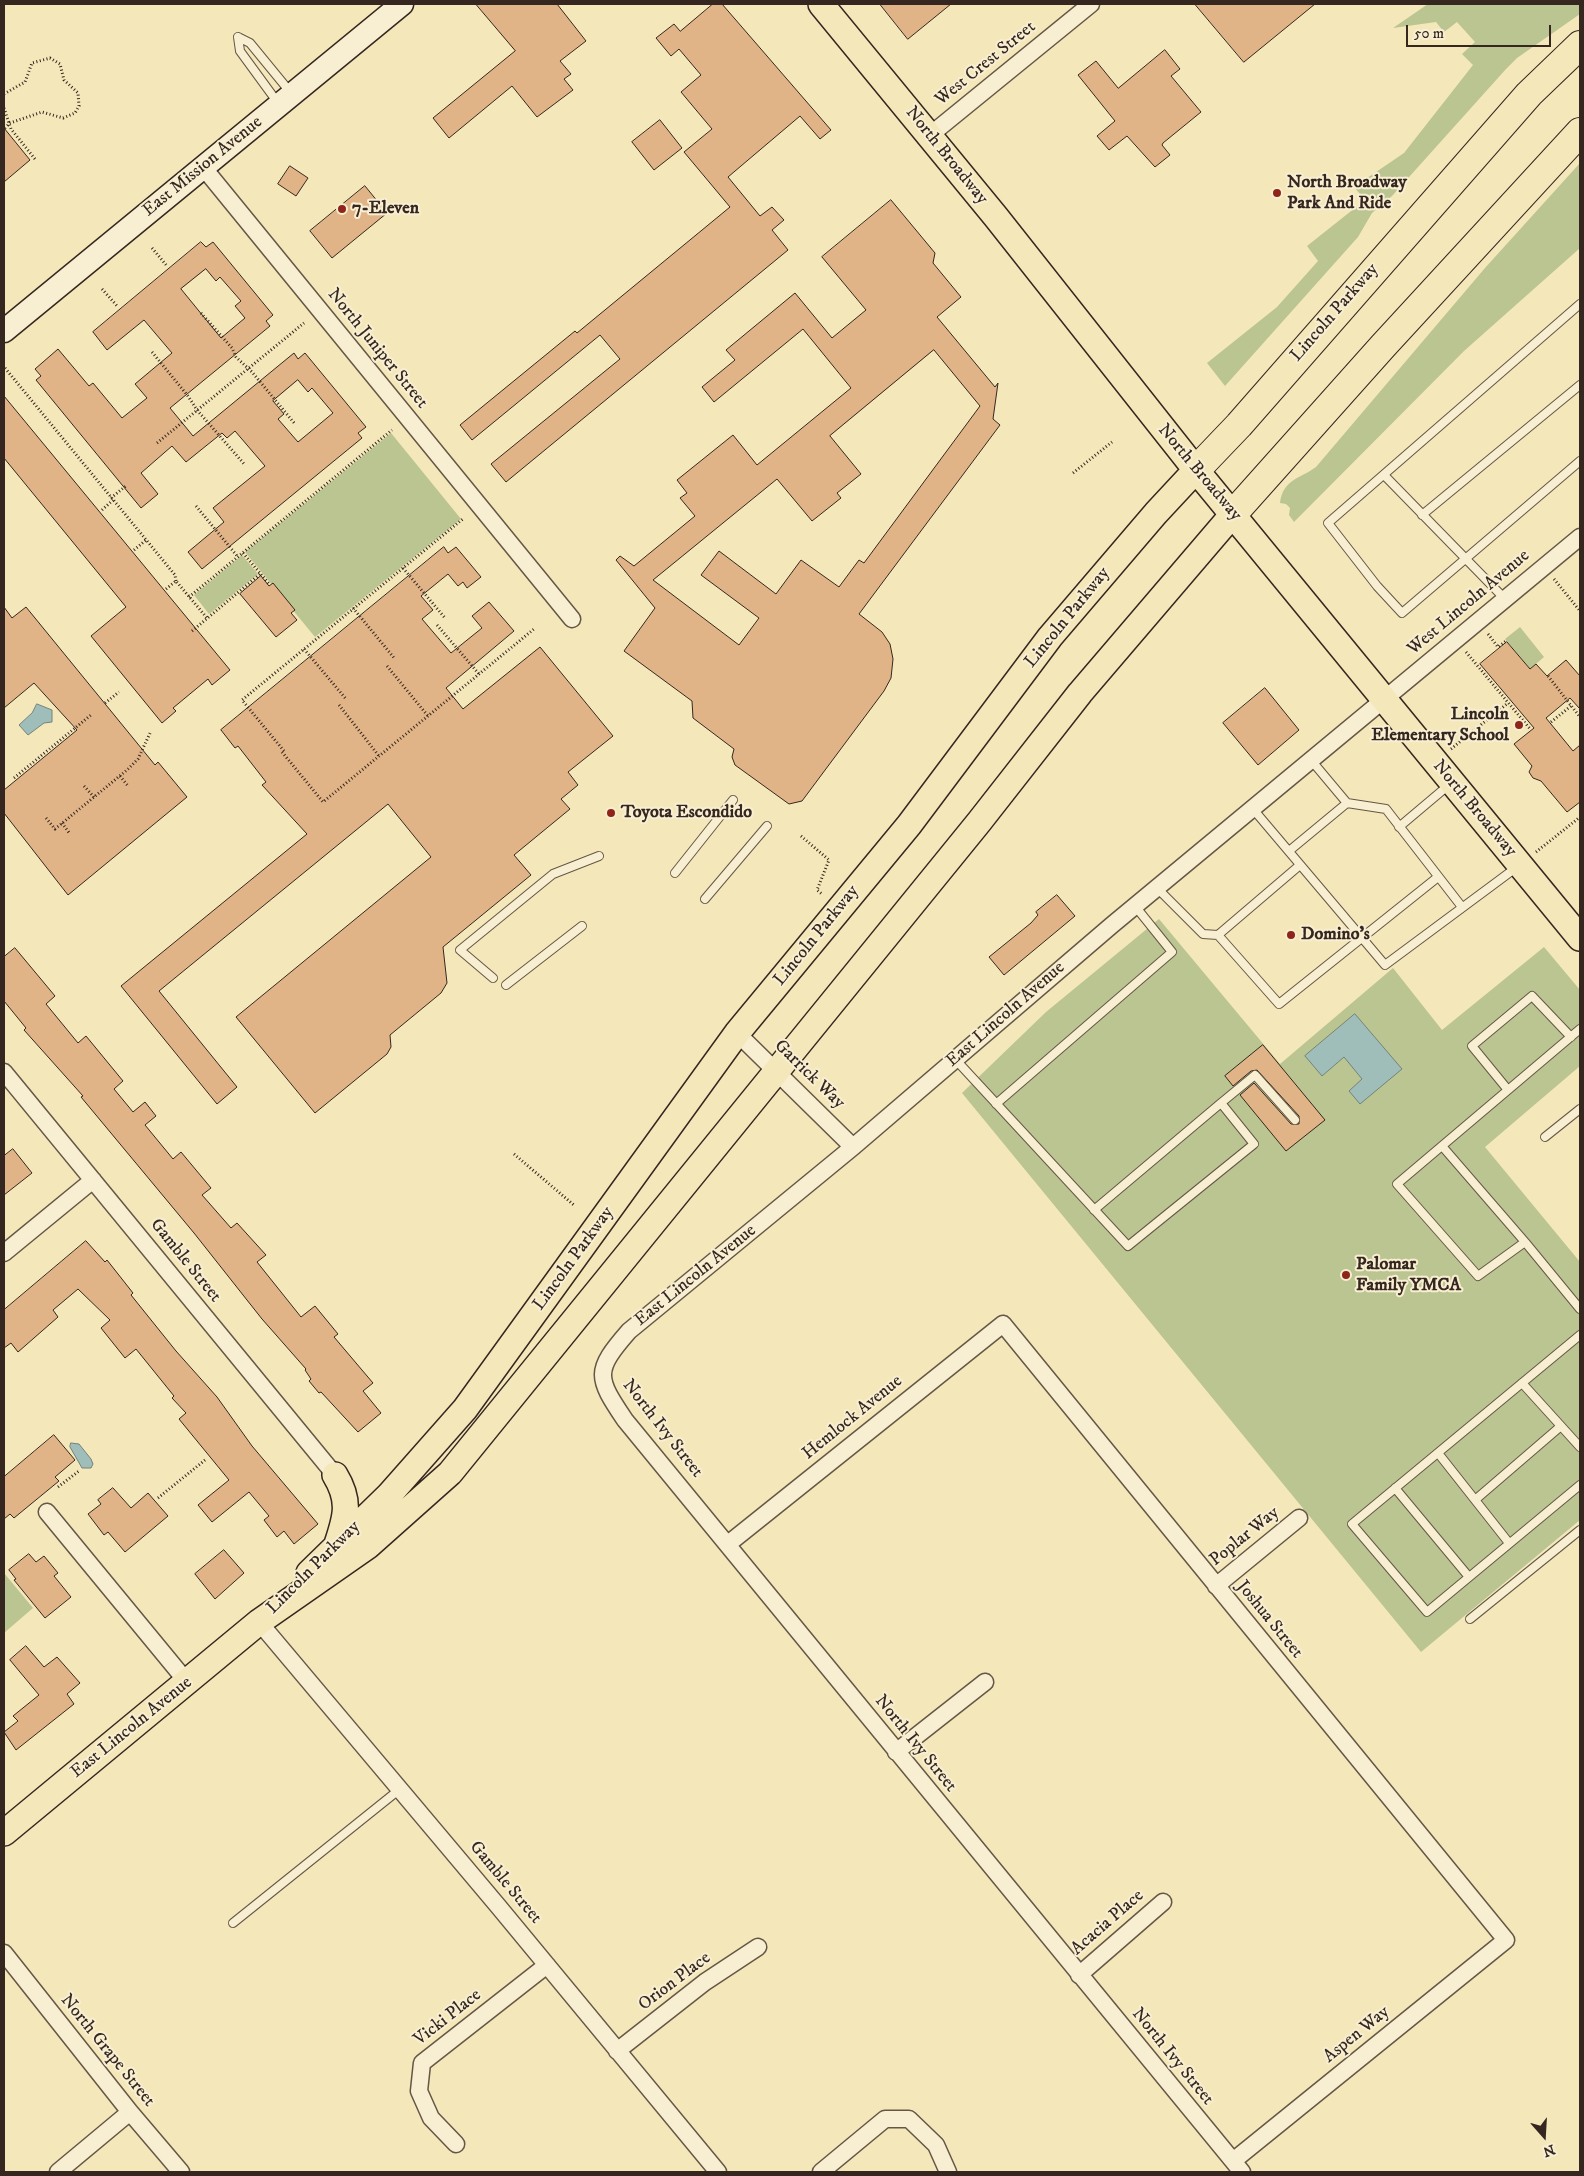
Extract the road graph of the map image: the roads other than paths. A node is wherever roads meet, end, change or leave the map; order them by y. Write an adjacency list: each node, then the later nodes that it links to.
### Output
1 (402, 4): 5 (main road, East Mission Avenue)
2 (822, 4): 7 (main road, North Broadway)
3 (1090, 4): 7 (street, West Crest Street)
4 (1580, 45): 13 (highway, Lincoln Parkway)
5 (286, 100): 5 (lane); 8 (main road, East Mission Avenue)
6 (1580, 132): 15 (highway, Lincoln Parkway)
7 (929, 136): 13 (main road, North Broadway)
8 (203, 167): 10 (main road, East Mission Avenue); 20 (street, North Juniper Street)
9 (1580, 304): 14 (lane)
10 (4, 330)
11 (1580, 385): 16 (lane)
12 (1580, 461): 18 (lane)
13 (1196, 470): 15 (main road, North Broadway); 46 (main road, Lincoln Parkway)
14 (1384, 475): 16 (lane); 18 (lane)
15 (1233, 514): 21 (main road, North Broadway); 49 (main road, Lincoln Parkway)
16 (1422, 514): 18 (lane)
17 (1580, 537): 19 (street, West Lincoln Avenue)
18 (1465, 558): 19 (lane)
19 (1505, 599): 21 (street, West Lincoln Avenue)
20 (572, 619)
21 (1384, 700): 22 (street, East Lincoln Avenue); 23 (main road, North Broadway)
22 (1311, 760): 25 (lane); 26 (street, East Lincoln Avenue)
23 (1452, 782): 28 (lane); 32 (main road, North Broadway)
24 (732, 800): 33 (lane)
25 (1347, 803): 28 (lane); 29 (lane)
26 (1254, 809): 29 (lane); 35 (street, East Lincoln Avenue)
27 (767, 826): 36 (lane)
28 (1399, 827): 34 (lane)
29 (1289, 851): 31 (lane)
30 (599, 856): 43 (lane)
31 (1300, 865): 40 (lane); 41 (lane)
32 (1520, 865): 38 (lane); 42 (main road, North Broadway)
33 (675, 873)
34 (1438, 877): 38 (lane); 41 (lane)
35 (1157, 888): 37 (street, East Lincoln Avenue); 40 (lane)
36 (705, 899)
37 (1135, 906): 48 (street, East Lincoln Avenue); 53 (lane)
38 (1462, 907): 41 (lane)
39 (582, 926): 44 (lane)
40 (1218, 935): 41 (lane)
41 (1362, 938)
42 (1580, 938)
43 (493, 978)
44 (506, 985)
45 (1580, 1029): 47 (lane)
46 (737, 1033): 49 (street, Garrick Way); 80 (main road, Lincoln Parkway)
47 (1571, 1037): 51 (lane); 51 (lane)
48 (955, 1059): 53 (lane); 57 (street, East Lincoln Avenue)
49 (776, 1071): 57 (street, Garrick Way); 84 (main road, Lincoln Parkway)
50 (4, 1072): 59 (street, Gamble Street)
51 (1508, 1090): 58 (lane)
52 (1220, 1103): 55 (lane); 60 (lane); 60 (lane)
53 (996, 1104): 60 (lane)
54 (1580, 1108): 56 (lane)
55 (1295, 1120)
56 (1545, 1137)
57 (854, 1146): 65 (street, East Lincoln Avenue)
58 (1442, 1146): 61 (lane); 61 (lane)
59 (93, 1180): 62 (street); 71 (street, Gamble Street)
60 (1094, 1210)
61 (1525, 1242): 63 (lane)
62 (4, 1253)
63 (1580, 1309)
64 (1003, 1324): 79 (street, Hemlock Avenue); 82 (street, Joshua Street)
65 (629, 1331): 79 (street, North Ivy Street)
66 (1580, 1335): 67 (lane)
67 (1522, 1383): 68 (lane); 70 (lane)
68 (1562, 1426): 69 (lane); 74 (lane)
69 (1580, 1447)
70 (1438, 1453): 73 (lane); 74 (lane)
71 (334, 1475): 80 (main road)
72 (1580, 1485): 78 (lane)
73 (1395, 1488): 81 (lane); 81 (lane)
74 (1475, 1500): 78 (lane)
75 (47, 1512): 85 (street)
76 (1299, 1518): 82 (street, Poplar Way)
77 (1580, 1530): 83 (lane)
78 (1510, 1543): 81 (lane)
79 (728, 1544): 87 (street, North Ivy Street)
80 (336, 1546): 84 (main road, Lincoln Parkway)
81 (1469, 1577)
82 (1216, 1586): 92 (street, Joshua Street)
83 (1470, 1619)
84 (259, 1622): 85 (main road, East Lincoln Avenue); 88 (street, Gamble Street)
85 (187, 1682): 89 (main road, East Lincoln Avenue)
86 (985, 1682): 87 (street)
87 (896, 1752): 96 (street, North Ivy Street)
88 (400, 1789): 91 (lane); 95 (street, Gamble Street)
89 (4, 1833)
90 (1163, 1902): 96 (street, Acacia Place)
91 (233, 1923)
92 (1506, 1940): 100 (street, Aspen Way)
93 (758, 1947): 97 (street, Orion Place)
94 (4, 1953): 98 (street, North Grape Street)
95 (547, 1965): 97 (street, Gamble Street); 99 (street, Vicki Place)
96 (1079, 1975): 100 (street, North Ivy Street)
97 (617, 2051): 103 (street, Gamble Street)
98 (130, 2112): 101 (street); 102 (street, North Grape Street)
99 (456, 2144)
100 (1237, 2167)
101 (58, 2172)
102 (181, 2172)
103 (718, 2172)
104 (821, 2172): 105 (street)
105 (948, 2172)

